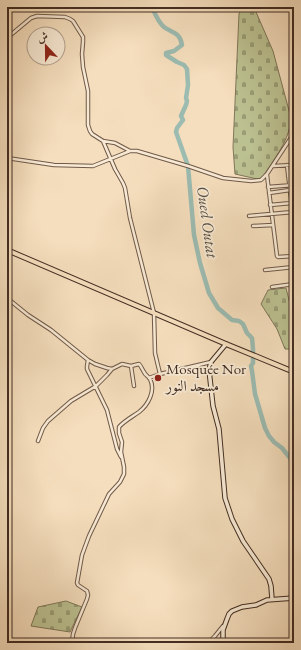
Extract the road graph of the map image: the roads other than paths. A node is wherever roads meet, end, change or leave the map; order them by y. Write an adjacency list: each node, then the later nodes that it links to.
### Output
1 (7, 38): 5 (street)
2 (294, 84): 3 (street)
3 (294, 93)
4 (294, 133): 11 (street)
5 (103, 142): 6 (street); 8 (street)
6 (130, 151): 8 (street); 12 (street)
7 (7, 158): 8 (street)
8 (111, 159): 35 (street)
9 (287, 165): 10 (street); 11 (street); 13 (street)
10 (294, 165)
11 (273, 166): 12 (street)
12 (267, 174): 17 (street)
13 (288, 176): 14 (street); 15 (street)
14 (294, 176)
15 (289, 185): 16 (street); 17 (street); 18 (street)
16 (294, 185)
17 (268, 187): 19 (street)
18 (290, 190): 19 (street); 20 (street)
19 (269, 193): 21 (street)
20 (292, 203): 21 (street); 22 (street)
21 (270, 205): 23 (street)
22 (293, 212): 23 (street); 25 (street)
23 (272, 214): 24 (street); 26 (street)
24 (249, 216)
25 (294, 224)
26 (273, 225): 27 (street); 29 (street)
27 (253, 226)
28 (7, 251): 35 (main road)
29 (294, 256)
30 (294, 267): 31 (street)
31 (265, 270)
32 (294, 284): 33 (street)
33 (272, 287)
34 (7, 298): 37 (street)
35 (154, 313): 36 (main road); 42 (street)
36 (226, 344): 38 (street); 41 (main road)
37 (88, 360): 40 (street); 44 (street)
38 (211, 362): 42 (street); 49 (street)
39 (131, 366): 40 (street); 43 (street); 45 (street)
40 (112, 368): 44 (street)
41 (294, 372)
42 (160, 374): 43 (street)
43 (149, 378): 47 (street)
44 (96, 386): 46 (street); 47 (street)
45 (134, 386)
46 (38, 441)
47 (122, 458): 51 (street)
48 (294, 598): 49 (street)
49 (272, 599): 50 (street)
50 (224, 624): 52 (street); 53 (street)
51 (72, 643)
52 (208, 643)
53 (225, 643)

